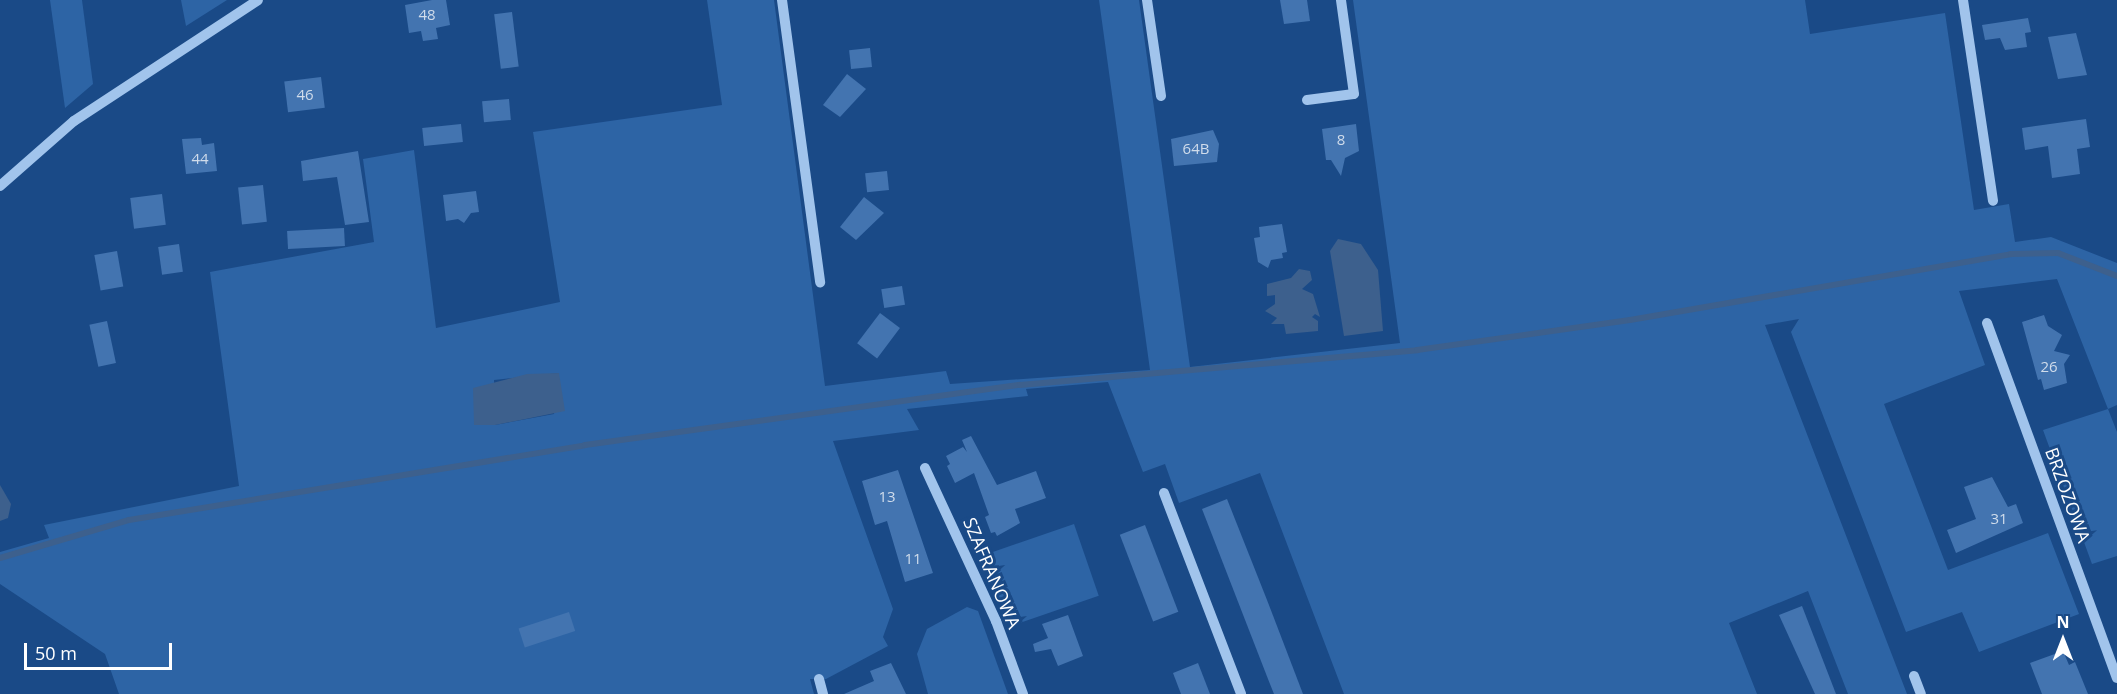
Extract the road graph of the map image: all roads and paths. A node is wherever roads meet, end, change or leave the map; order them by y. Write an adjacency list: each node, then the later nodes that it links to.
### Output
1 (258, 0): 8 (street)
2 (782, 0): 10 (street)
3 (1147, 0): 6 (street)
4 (1341, 0): 7 (street)
5 (1963, 0): 9 (street)
6 (1161, 96)
7 (1307, 100)
8 (0, 186)
9 (1993, 201)
10 (820, 282)
11 (1987, 323): 15 (street, BRZOZOWA)
12 (925, 468): 18 (street, SZAFRANOWA)
13 (1164, 493): 19 (street)
14 (1914, 676): 20 (street)
15 (2117, 678)
16 (819, 679): 17 (street)
17 (823, 694)
18 (1023, 694)
19 (1241, 694)
20 (1921, 694)

